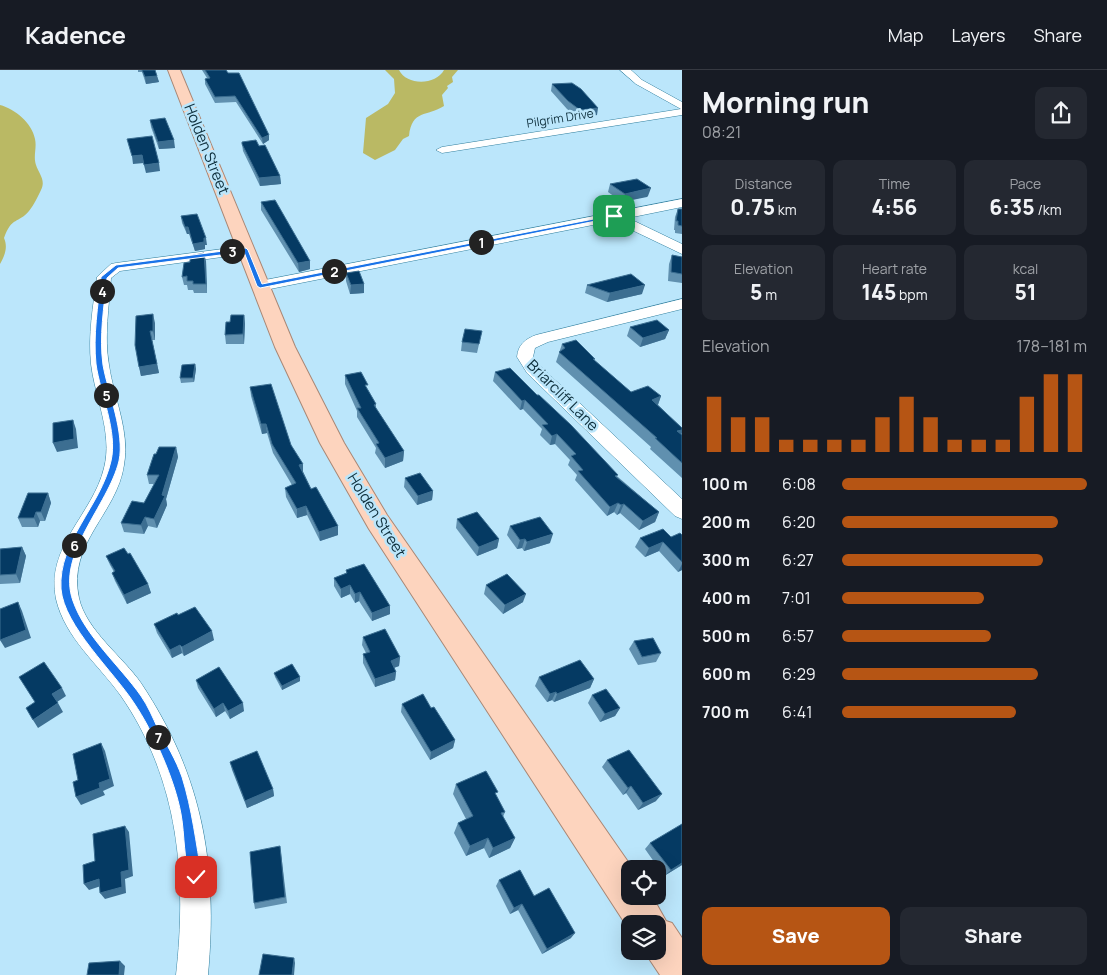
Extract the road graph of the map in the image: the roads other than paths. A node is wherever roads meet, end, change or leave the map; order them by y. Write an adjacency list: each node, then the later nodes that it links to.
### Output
1 (174, 70): 8 (main road, Holden Street)
2 (625, 70): 3 (street)
3 (682, 106)
4 (682, 112): 5 (street, Pilgrim Drive)
5 (442, 150)
6 (682, 203): 7 (street)
7 (614, 216): 9 (street); 10 (street)
8 (246, 250): 10 (main road, Holden Street); 16 (street)
9 (682, 250)
10 (260, 286): 13 (main road, Holden Street)
11 (682, 304): 12 (street, Briarcliff Lane)
12 (682, 511)
13 (642, 915)
14 (666, 949): 15 (main road)
15 (682, 973)
16 (192, 975)

